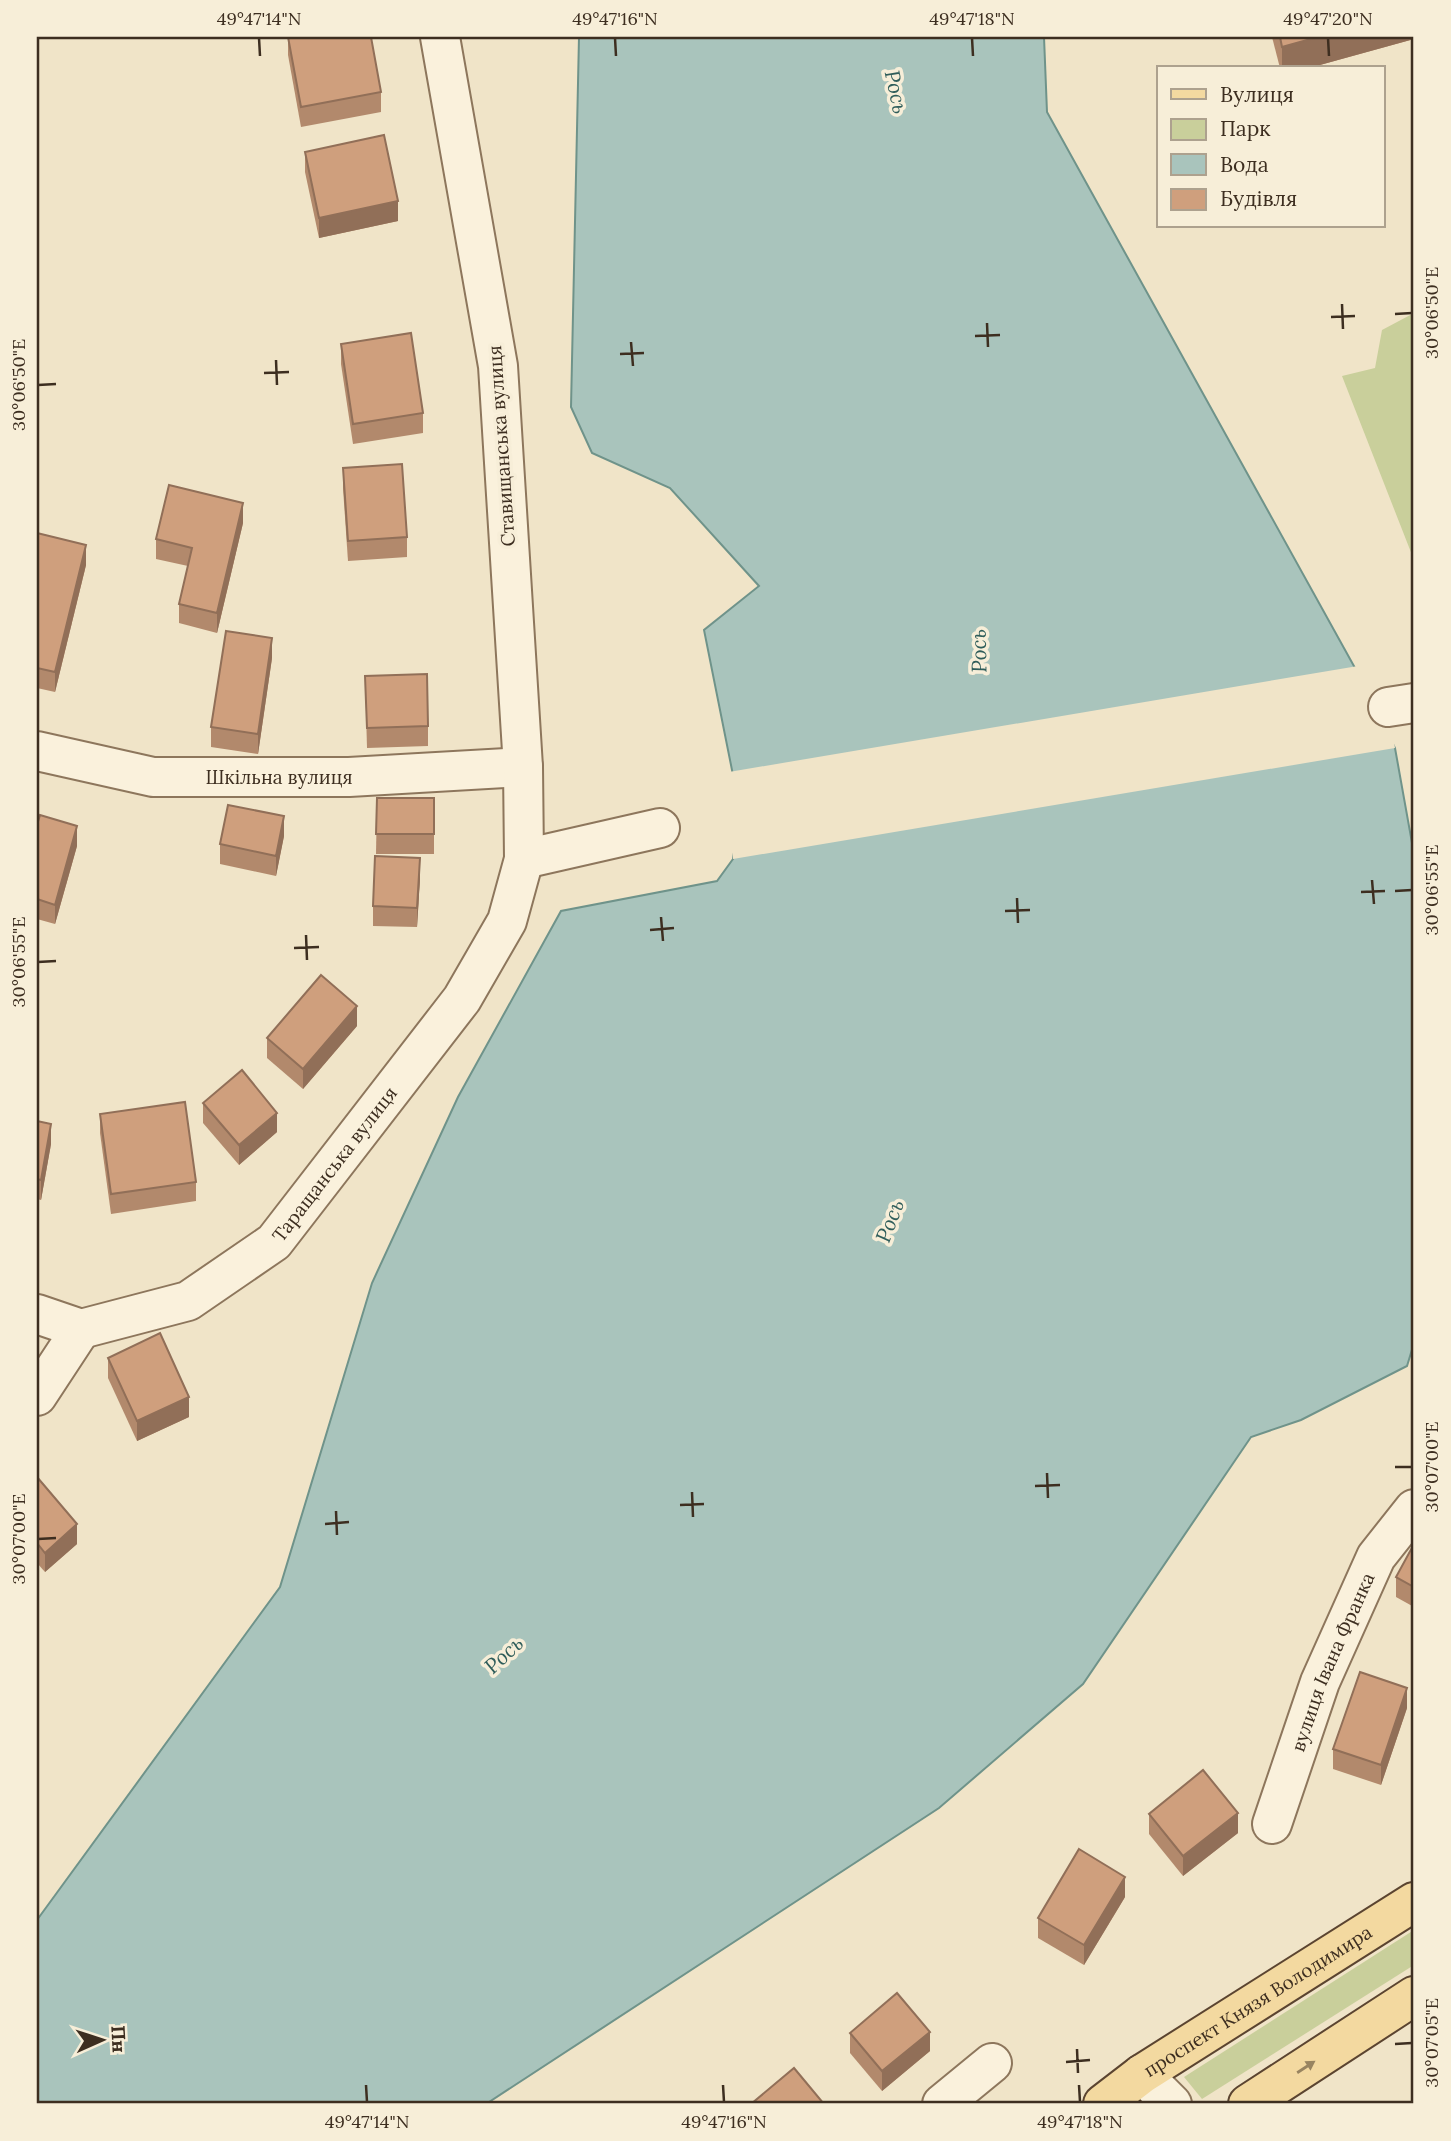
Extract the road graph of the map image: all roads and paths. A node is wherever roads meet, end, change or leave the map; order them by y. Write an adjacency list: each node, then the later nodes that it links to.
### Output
1 (440, 37): 3 (street, Ставищанська вулиця)
2 (37, 751): 3 (street, Шкільна вулиця)
3 (523, 766): 5 (street, Ставищанська вулиця)
4 (660, 828): 5 (street)
5 (524, 859): 7 (street, Таращанська вулиця)
6 (37, 1314): 7 (street)
7 (81, 1329): 8 (street)
8 (37, 1396)
9 (1414, 1509): 10 (street, вулиця Івана Франка)
10 (1272, 1824)
11 (1414, 1902): 14 (main road, проспект Князя Володимира)
12 (1414, 1996): 18 (main road, one-way to 12)
13 (992, 2063): 15 (street)
14 (1142, 2074): 16 (main road, проспект Князя Володимира); 17 (street)
15 (942, 2104)
16 (1103, 2104)
17 (1172, 2104)
18 (1248, 2104)

